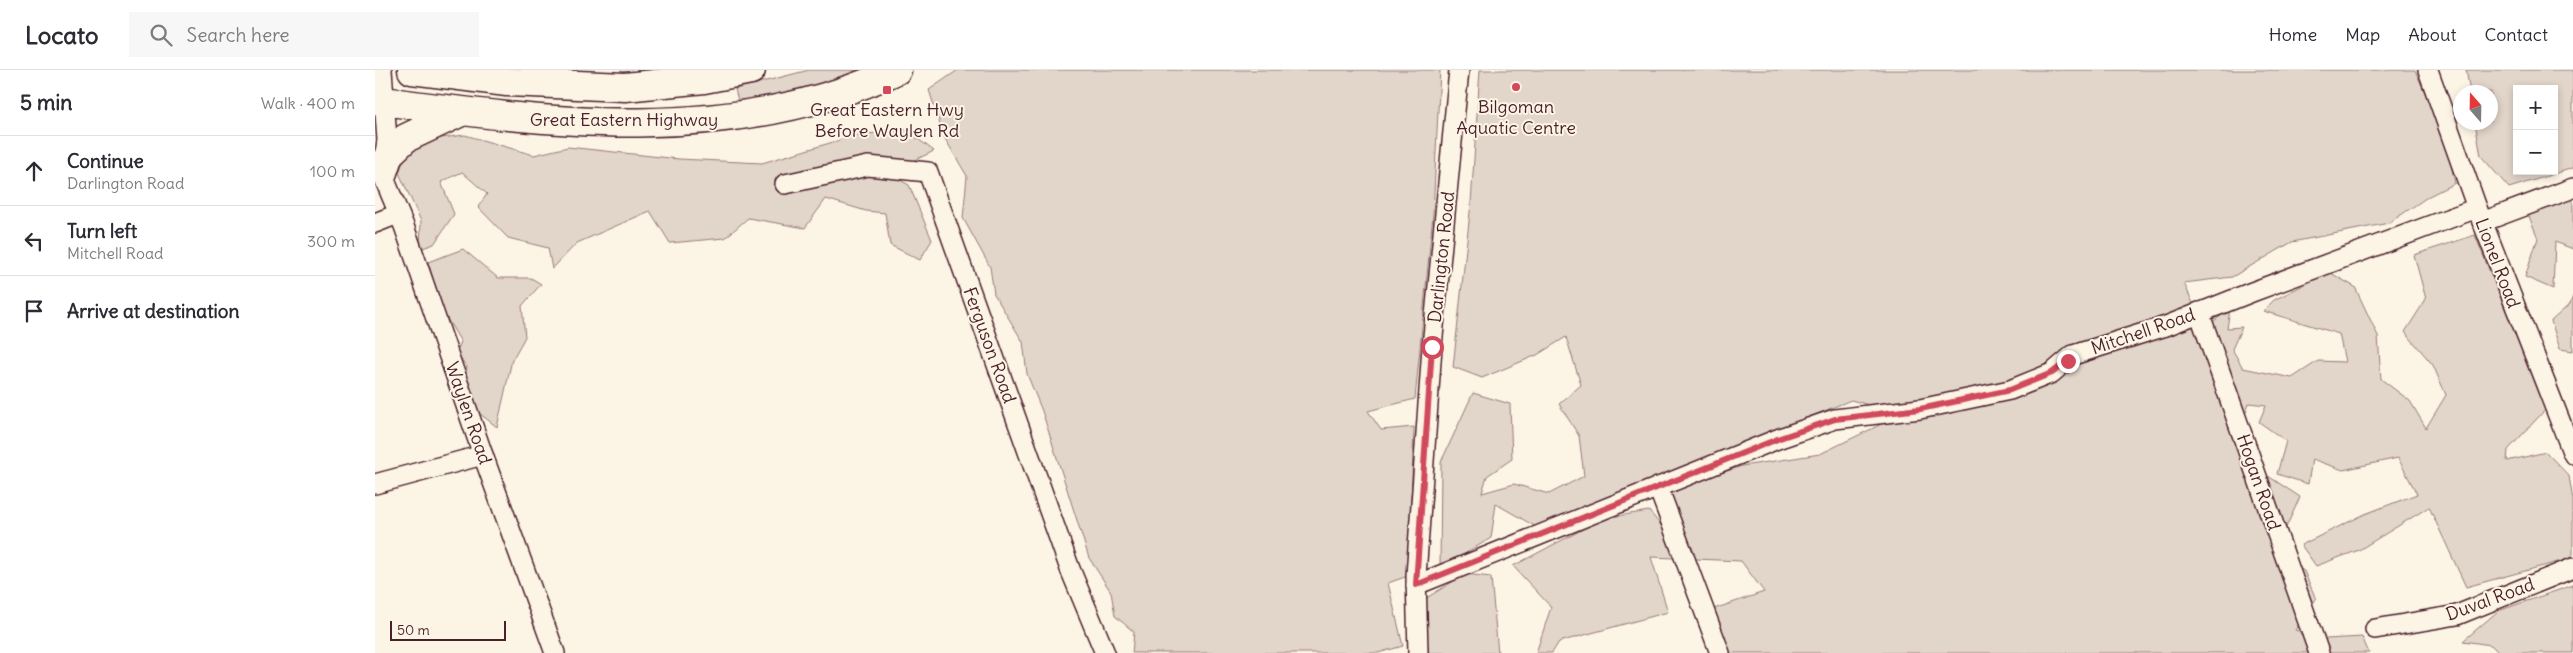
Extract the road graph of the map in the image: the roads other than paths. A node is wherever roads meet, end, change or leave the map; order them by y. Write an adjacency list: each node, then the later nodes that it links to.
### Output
1 (382, 70): 7 (street, Waylen Road)
2 (412, 70): 3 (highway, Great Eastern Highway)
3 (751, 70)
4 (897, 70): 8 (highway, Great Eastern Highway)
5 (1459, 70): 21 (street, Darlington Road)
6 (2427, 70): 13 (street, Lionel Road)
7 (380, 101): 8 (highway, Great Eastern Highway); 9 (street, Waylen Road)
8 (461, 112): 9 (highway)
9 (379, 165): 12 (street, Waylen Road)
10 (785, 184): 24 (street, Ferguson Road)
11 (2573, 188): 13 (street, Mitchell Road)
12 (398, 214): 14 (street); 17 (street, Waylen Road)
13 (2479, 215): 15 (street, Mitchell Road); 16 (street, Lionel Road)
14 (375, 223)
15 (2199, 312): 19 (street, Mitchell Road); 27 (street, Hogan Road)
16 (2573, 454)
17 (483, 455): 18 (street); 23 (street, Waylen Road)
18 (375, 484)
19 (1657, 487): 21 (street, Mitchell Road); 26 (street)
20 (2573, 568): 22 (street, Duval Road)
21 (1416, 585): 25 (street, Darlington Road)
22 (2375, 628)
23 (555, 653)
24 (1105, 653)
25 (1418, 653)
26 (1720, 653)
27 (2319, 653)

